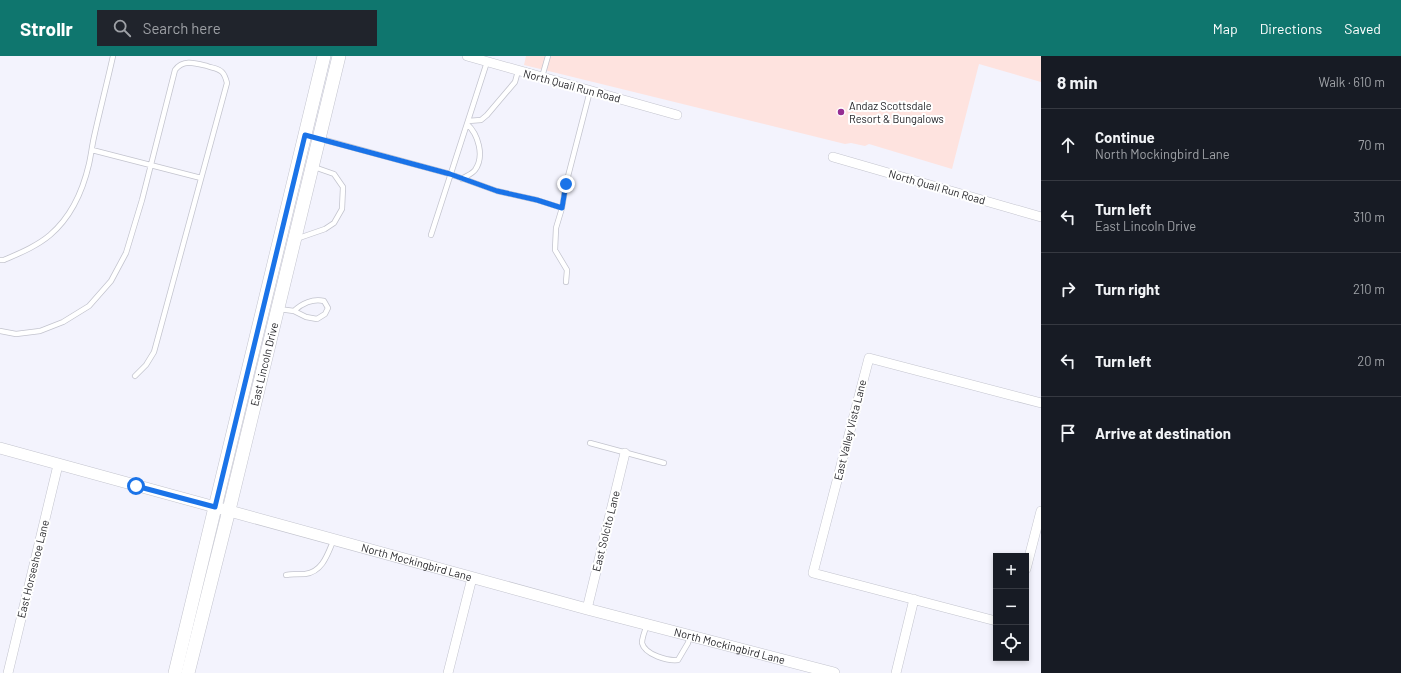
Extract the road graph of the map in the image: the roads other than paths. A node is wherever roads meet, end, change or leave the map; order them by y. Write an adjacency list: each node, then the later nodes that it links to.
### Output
1 (113, 56): 14 (lane)
2 (324, 56): 12 (main road, East Lincoln Drive)
3 (338, 56): 13 (main road, East Lincoln Drive)
4 (467, 56): 6 (street, North Quail Run Road)
5 (548, 56): 8 (lane)
6 (487, 62): 7 (street, North Quail Run Road); 11 (lane)
7 (518, 71): 8 (street, North Quail Run Road); 11 (lane)
8 (542, 77): 9 (street, North Quail Run Road)
9 (590, 91): 10 (street, North Quail Run Road); 21 (lane)
10 (677, 115)
11 (467, 122): 18 (lane); 20 (lane)
12 (305, 135): 13 (lane); 27 (main road, East Lincoln Drive)
13 (319, 138): 17 (main road, East Lincoln Drive); 18 (lane)
14 (92, 150): 16 (lane); 25 (lane)
15 (832, 157): 22 (street, North Quail Run Road)
16 (151, 165): 19 (lane); 19 (lane); 30 (lane)
17 (312, 166): 24 (main road, East Lincoln Drive); 24 (lane)
18 (450, 174): 20 (lane); 23 (lane)
19 (201, 178): 31 (lane)
20 (462, 178): 21 (lane)
21 (562, 208): 26 (lane)
22 (1041, 217)
23 (431, 235)
24 (295, 239): 28 (main road, East Lincoln Drive)
25 (0, 260)
26 (566, 282)
27 (265, 301): 28 (main road); 38 (main road, East Lincoln Drive)
28 (278, 307): 29 (lane); 39 (main road, East Lincoln Drive)
29 (294, 311): 29 (lane)
30 (0, 331)
31 (135, 376)
32 (1041, 403): 45 (street, East Valley Vista Lane)
33 (590, 443): 35 (lane)
34 (0, 448): 37 (street, North Mockingbird Lane)
35 (625, 453): 36 (lane); 46 (street, East Solcito Lane)
36 (664, 463)
37 (58, 465): 38 (street, North Mockingbird Lane); 50 (street, East Horseshoe Lane)
38 (215, 507): 39 (street, North Mockingbird Lane); 51 (main road, East Lincoln Drive)
39 (229, 510): 41 (street, North Mockingbird Lane); 52 (main road, East Lincoln Drive)
40 (1041, 511): 42 (street)
41 (334, 539): 43 (lane); 44 (street, North Mockingbird Lane)
42 (1029, 557)
43 (286, 575)
44 (472, 578): 46 (street, North Mockingbird Lane); 53 (street)
45 (914, 599): 47 (street, East Valley Vista Lane); 55 (street)
46 (587, 609): 48 (street, North Mockingbird Lane)
47 (993, 619)
48 (647, 625): 49 (street, North Mockingbird Lane); 49 (lane)
49 (690, 636): 54 (street, North Mockingbird Lane)
50 (8, 673)
51 (175, 673)
52 (188, 673)
53 (448, 673)
54 (834, 673)
55 (896, 673)

